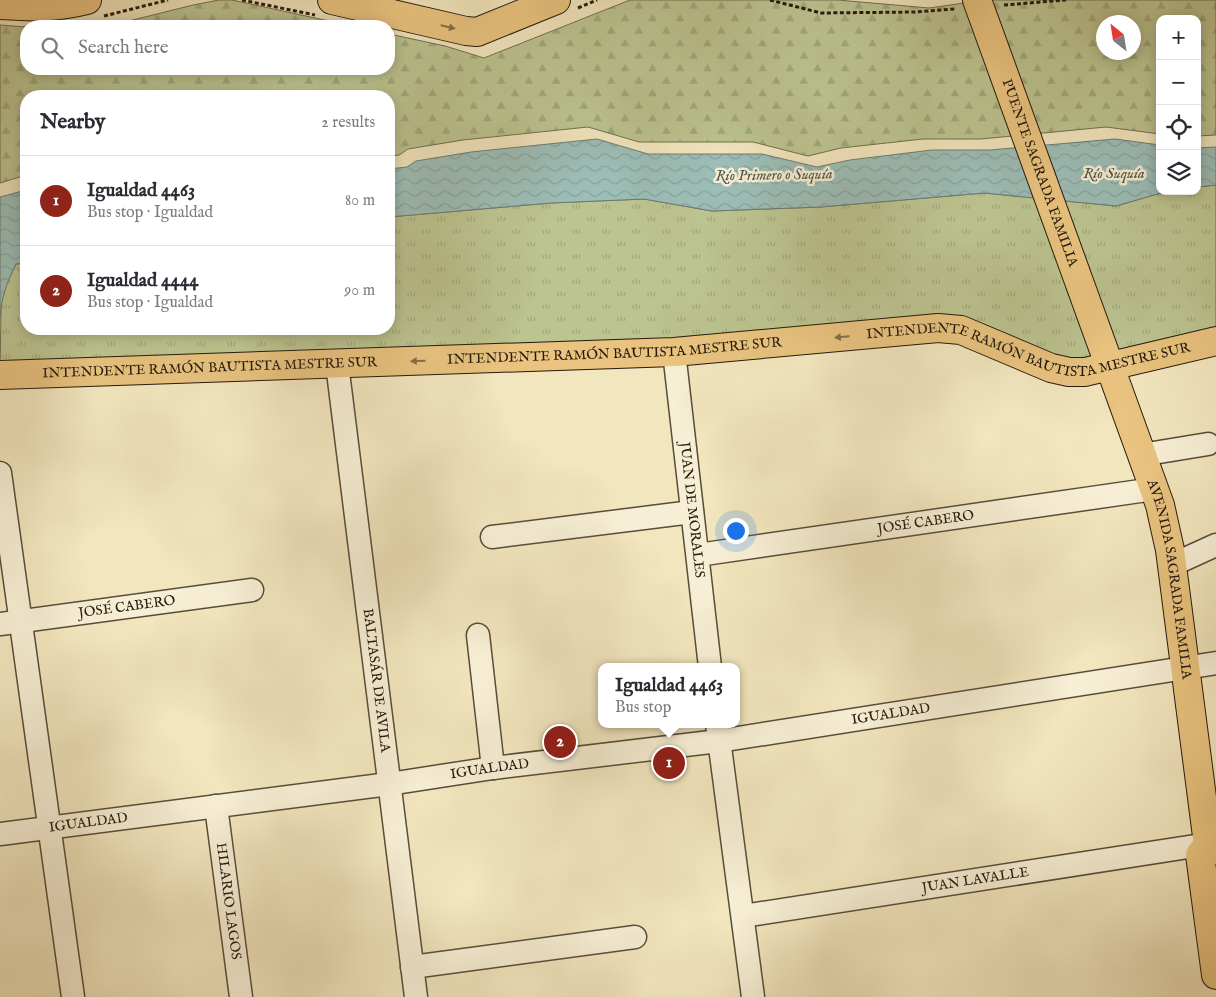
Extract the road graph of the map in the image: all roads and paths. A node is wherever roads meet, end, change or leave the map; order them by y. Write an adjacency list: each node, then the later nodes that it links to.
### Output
1 (87, 0): 6 (main road)
2 (242, 0): 7 (path)
3 (556, 0): 9 (main road, one-way to 3)
4 (770, 0): 8 (path)
5 (1066, 0): 8 (path)
6 (0, 5)
7 (325, 8): 9 (main road)
8 (980, 9): 10 (main road, PUENTE SAGRADA FAMILIA)
9 (412, 10)
10 (1094, 326): 14 (main road, AVENIDA SAGRADA FAMILIA)
11 (1216, 341): 14 (main road, INTENDENTE RAMÓN BAUTISTA MESTRE SUR)
12 (674, 352): 13 (main road, INTENDENTE RAMÓN BAUTISTA MESTRE SUR, one-way to 13); 14 (main road, INTENDENTE RAMÓN BAUTISTA MESTRE SUR, one-way to 12); 20 (street, JUAN DE MORALES)
13 (337, 364): 15 (main road, INTENDENTE RAMÓN BAUTISTA MESTRE SUR); 33 (street, BALTASÁR DE AVILA)
14 (1109, 367): 17 (main road, AVENIDA SAGRADA FAMILIA)
15 (0, 375)
16 (1208, 444): 17 (street)
17 (1141, 455): 19 (main road, AVENIDA SAGRADA FAMILIA)
18 (0, 473): 26 (street)
19 (1154, 489): 23 (street, JOSÉ CABERO); 24 (main road, AVENIDA SAGRADA FAMILIA)
20 (692, 512): 21 (street); 23 (street, JUAN DE MORALES)
21 (492, 538)
22 (1216, 545): 24 (street)
23 (698, 556): 28 (street, JUAN DE MORALES)
24 (1172, 565): 30 (main road, AVENIDA SAGRADA FAMILIA)
25 (252, 590): 26 (street, JOSÉ CABERO)
26 (11, 623): 35 (street)
27 (478, 635): 32 (street)
28 (710, 663)
29 (1216, 663): 30 (street, IGUALDAD)
30 (1186, 668): 31 (street, IGUALDAD); 37 (main road, AVENIDA SAGRADA FAMILIA)
31 (718, 733): 32 (street, IGUALDAD); 38 (street)
32 (493, 768): 33 (street, IGUALDAD)
33 (389, 784): 34 (street, IGUALDAD); 40 (street, BALTASÁR DE AVILA)
34 (216, 806): 35 (street, IGUALDAD); 43 (street, HILARIO LAGOS)
35 (50, 828): 36 (street, IGUALDAD); 42 (street)
36 (0, 834)
37 (1212, 847): 38 (street, JUAN LAVALLE); 41 (main road, AVENIDA SAGRADA FAMILIA)
38 (743, 916): 45 (street)
39 (635, 937): 40 (street)
40 (412, 967): 44 (street, BALTASÁR DE AVILA)
41 (1216, 975)
42 (73, 997)
43 (241, 997)
44 (416, 997)
45 (753, 997)

